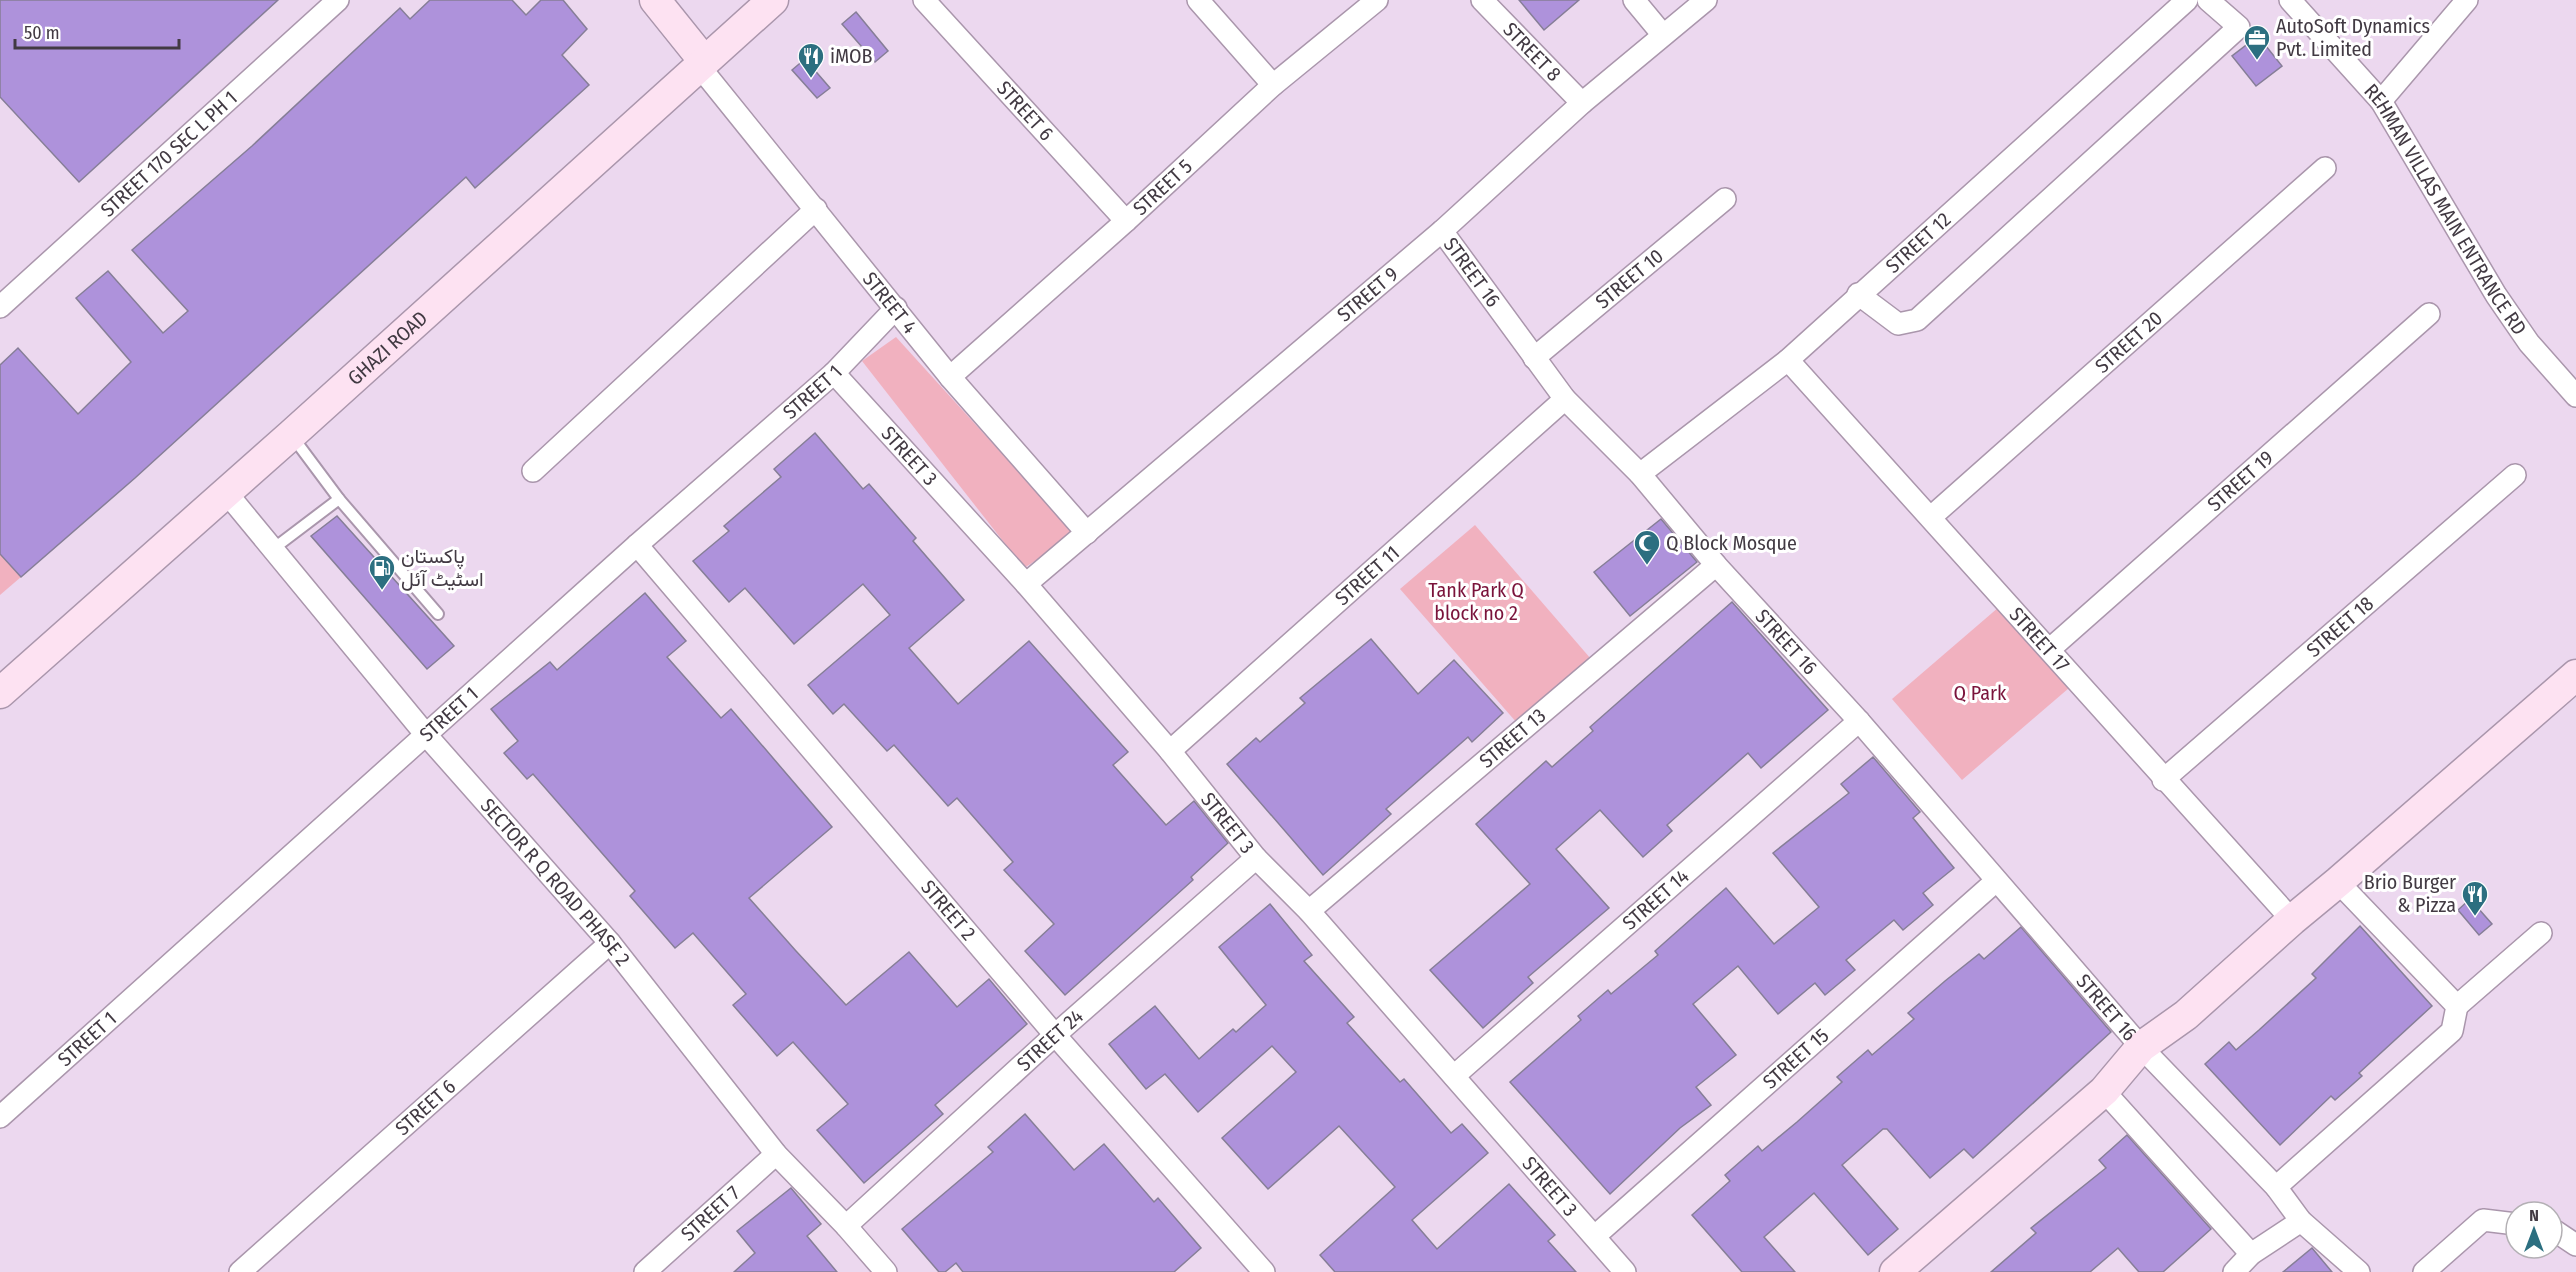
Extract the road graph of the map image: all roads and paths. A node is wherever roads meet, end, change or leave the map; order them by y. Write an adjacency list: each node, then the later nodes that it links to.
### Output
1 (338, 0): 25 (street, STREET 170 SEC L PH 1)
2 (655, 0): 15 (main road)
3 (773, 0): 15 (main road, GHAZI ROAD)
4 (924, 0): 22 (street, STREET 6)
5 (1198, 0): 16 (street)
6 (1377, 0): 16 (street, STREET 5)
7 (1482, 0): 18 (street, STREET 8)
8 (1634, 0): 14 (street)
9 (1706, 0): 14 (street, STREET 9)
10 (2187, 0): 24 (street, STREET 12)
11 (2208, 0): 24 (street)
12 (2290, 0): 17 (street, REHMAN VILLAS MAIN ENTRANCE RD)
13 (2467, 0): 17 (street)
14 (1663, 35): 18 (street, STREET 9)
15 (701, 64): 21 (street, STREET 4); 34 (main road, GHAZI ROAD)
16 (1273, 85): 22 (street, STREET 5)
17 (2380, 101): 32 (street, REHMAN VILLAS MAIN ENTRANCE RD)
18 (1582, 103): 23 (street, STREET 9)
19 (2325, 168): 40 (street, STREET 20)
20 (1725, 199): 28 (street, STREET 10)
21 (816, 209): 26 (street, STREET 4); 35 (street)
22 (1126, 221): 31 (street, STREET 5)
23 (1442, 231): 28 (street, STREET 16); 41 (street, STREET 9)
24 (1858, 294): 29 (street, STREET 12)
25 (0, 307)
26 (896, 308): 30 (street, STREET 1); 31 (street, STREET 4)
27 (2429, 314): 47 (street, STREET 19)
28 (1534, 358): 33 (street, STREET 16)
29 (1788, 360): 36 (street, STREET 12); 40 (street, STREET 17)
30 (834, 373): 42 (street, STREET 1); 45 (street, STREET 3)
31 (950, 377): 41 (street, STREET 4)
32 (2576, 396)
33 (1565, 399): 36 (street, STREET 16); 52 (street, STREET 11)
34 (291, 435): 38 (main road, GHAZI ROAD); 39 (lane)
35 (533, 471)
36 (1640, 474): 44 (street, STREET 16)
37 (2515, 475): 53 (street, STREET 18)
38 (225, 491): 43 (street, SECTOR R Q ROAD PHASE 2); 49 (main road, GHAZI ROAD)
39 (339, 499): 43 (lane); 46 (lane)
40 (1931, 517): 47 (street, STREET 17)
41 (1088, 533): 45 (street, STREET 9)
42 (637, 545): 51 (street, STREET 1); 62 (street, STREET 2)
43 (273, 549): 51 (street, SECTOR R Q ROAD PHASE 2)
44 (1716, 565): 50 (street, STREET 16); 57 (street, STREET 13)
45 (1026, 584): 52 (street, STREET 3)
46 (438, 614)
47 (2050, 649): 53 (street, STREET 17)
48 (2576, 675): 56 (main road)
49 (0, 693)
50 (1859, 721): 55 (street, STREET 16); 64 (street, STREET 14)
51 (427, 736): 60 (street, SECTOR R Q ROAD PHASE 2); 66 (street, STREET 1)
52 (1170, 751): 54 (street, STREET 3)
53 (2163, 780): 58 (street, STREET 17)
54 (1256, 858): 57 (street, STREET 3); 62 (street, STREET 24)
55 (1996, 881): 63 (street, STREET 16); 72 (street, STREET 15)
56 (2338, 882): 58 (main road); 61 (street)
57 (1309, 911): 64 (street, STREET 3)
58 (2292, 920): 63 (main road)
59 (2541, 933): 61 (street)
60 (610, 944): 67 (street, SECTOR R Q ROAD PHASE 2); 74 (street, STREET 6)
61 (2457, 1006): 68 (street)
62 (1055, 1035): 71 (street, STREET 24); 77 (street, STREET 2)
63 (2141, 1047): 65 (main road); 68 (street, STREET 16)
64 (1454, 1076): 72 (street, STREET 3)
65 (2104, 1091): 73 (street); 79 (main road)
66 (0, 1117)
67 (776, 1154): 71 (street, SECTOR R Q ROAD PHASE 2); 75 (street, STREET 7)
68 (2276, 1187): 69 (street, STREET 16)
69 (2301, 1221): 73 (street); 81 (street, STREET 16)
70 (2504, 1223): 82 (street)
71 (846, 1226): 76 (street, SECTOR R Q ROAD PHASE 2)
72 (1595, 1236): 78 (street, STREET 3)
73 (2251, 1254): 80 (street)
74 (240, 1272)
75 (645, 1272)
76 (886, 1272)
77 (1264, 1272)
78 (1625, 1272)
79 (1895, 1272)
80 (2234, 1272)
81 (2359, 1272)
82 (2424, 1272)

